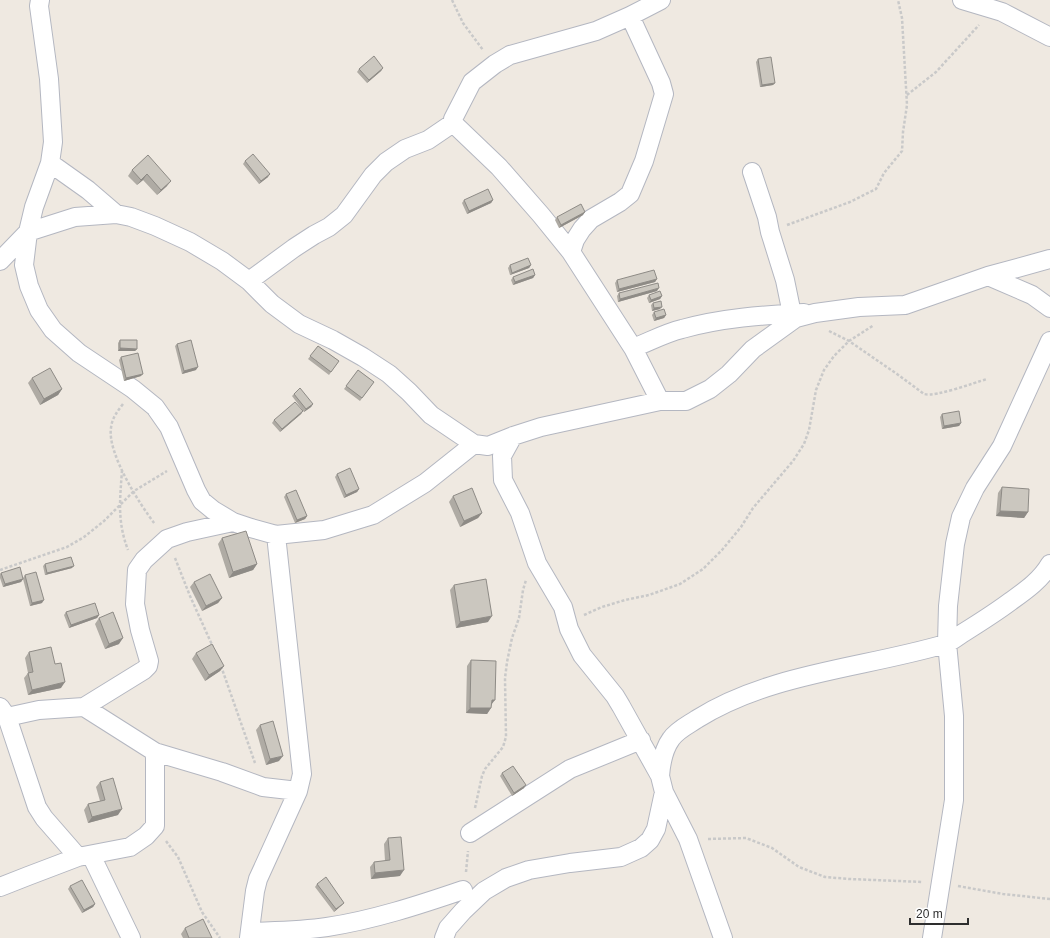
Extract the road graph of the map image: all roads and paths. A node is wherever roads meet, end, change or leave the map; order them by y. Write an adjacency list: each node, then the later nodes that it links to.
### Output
1 (40, 0): 12 (street)
2 (452, 0): 9 (path)
3 (660, 0): 7 (street)
4 (898, 0): 10 (path)
5 (962, 0): 6 (street)
6 (992, 8): 8 (street); 10 (path)
7 (630, 16): 9 (street); 17 (street)
8 (1050, 37)
9 (494, 64): 11 (street)
10 (907, 96): 16 (path)
11 (453, 123): 17 (street); 21 (street)
12 (50, 163): 14 (street); 15 (street)
13 (752, 172): 16 (street)
14 (116, 214): 15 (street); 21 (street)
15 (28, 232): 19 (street); 30 (street)
16 (770, 232): 24 (street)
17 (571, 252): 28 (street)
18 (1050, 259): 20 (street)
19 (0, 261)
20 (988, 276): 22 (street); 23 (street)
21 (249, 281): 33 (street)
22 (1050, 308)
23 (815, 313): 24 (street); 31 (street)
24 (792, 314): 28 (street)
25 (875, 325): 26 (path)
26 (849, 340): 29 (path); 45 (path)
27 (1050, 341): 46 (street)
28 (633, 348): 31 (street)
29 (987, 379)
30 (133, 389): 34 (street); 35 (path)
31 (660, 401): 32 (street)
32 (513, 436): 33 (street); 41 (street)
33 (474, 444): 39 (street)
34 (183, 461): 36 (path); 38 (street)
35 (122, 470): 36 (path); 37 (path)
36 (134, 491): 37 (path); 40 (path)
37 (119, 505): 43 (path); 44 (path)
38 (233, 522): 39 (street); 40 (street)
39 (276, 534): 55 (street)
40 (167, 539): 44 (street); 47 (path)
41 (537, 563): 45 (street); 57 (path)
42 (1050, 564): 46 (street)
43 (0, 570)
44 (137, 570): 49 (street)
45 (569, 629): 51 (street)
46 (947, 643): 53 (street); 60 (street)
47 (214, 649)
48 (220, 664): 54 (path)
49 (84, 707): 50 (street); 52 (street)
50 (4, 712): 59 (street)
51 (641, 740): 53 (street); 57 (street)
52 (155, 752): 54 (street); 56 (street)
53 (662, 784): 58 (street); 67 (street)
54 (263, 787): 55 (street)
55 (298, 790): 64 (street)
56 (155, 826): 59 (street); 66 (path)
57 (470, 833): 62 (path)
58 (688, 839): 60 (path); 68 (street)
59 (85, 856): 61 (street); 65 (street)
60 (942, 883): 63 (path); 69 (street)
61 (0, 887)
62 (463, 890): 64 (street)
63 (1050, 899)
64 (250, 935)
65 (131, 938)
66 (220, 938)
67 (444, 938)
68 (723, 938)
69 (932, 938)

